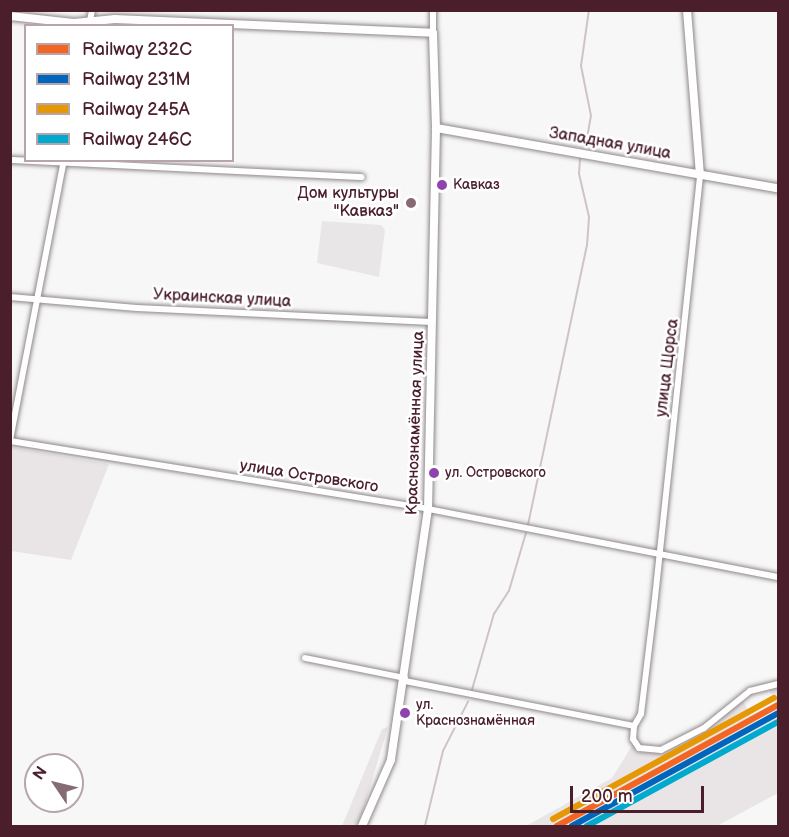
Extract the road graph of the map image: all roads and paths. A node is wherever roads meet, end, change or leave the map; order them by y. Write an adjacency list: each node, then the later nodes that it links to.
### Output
1 (92, 10): 5 (street)
2 (433, 10): 7 (street, Краснознамённая улица)
3 (687, 10): 11 (main road, улица Щорса)
4 (10, 16): 5 (main road)
5 (90, 24)
6 (234, 28): 7 (main road)
7 (433, 33): 8 (main road, Краснознамённая улица)
8 (436, 128): 11 (main road, Западная улица); 16 (main road, Краснознамённая улица)
9 (45, 162): 10 (street)
10 (63, 163): 12 (street); 15 (street)
11 (700, 176): 13 (main road, Западная улица); 19 (street, улица Щорса)
12 (362, 177)
13 (778, 188)
14 (10, 297): 15 (street, Украинская улица)
15 (39, 298): 16 (street, Украинская улица); 17 (street)
16 (432, 322): 18 (main road, Краснознамённая улица)
17 (10, 441): 18 (street, улица Островского)
18 (428, 509): 19 (street, улица Островского); 22 (main road, Краснознамённая улица)
19 (659, 552): 20 (street, улица Островского); 24 (street, улица Щорса)
20 (778, 577)
21 (305, 658): 22 (street)
22 (405, 680): 24 (street); 25 (main road, Краснознамённая улица)
23 (778, 684): 24 (street)
24 (634, 726)
25 (362, 826)

